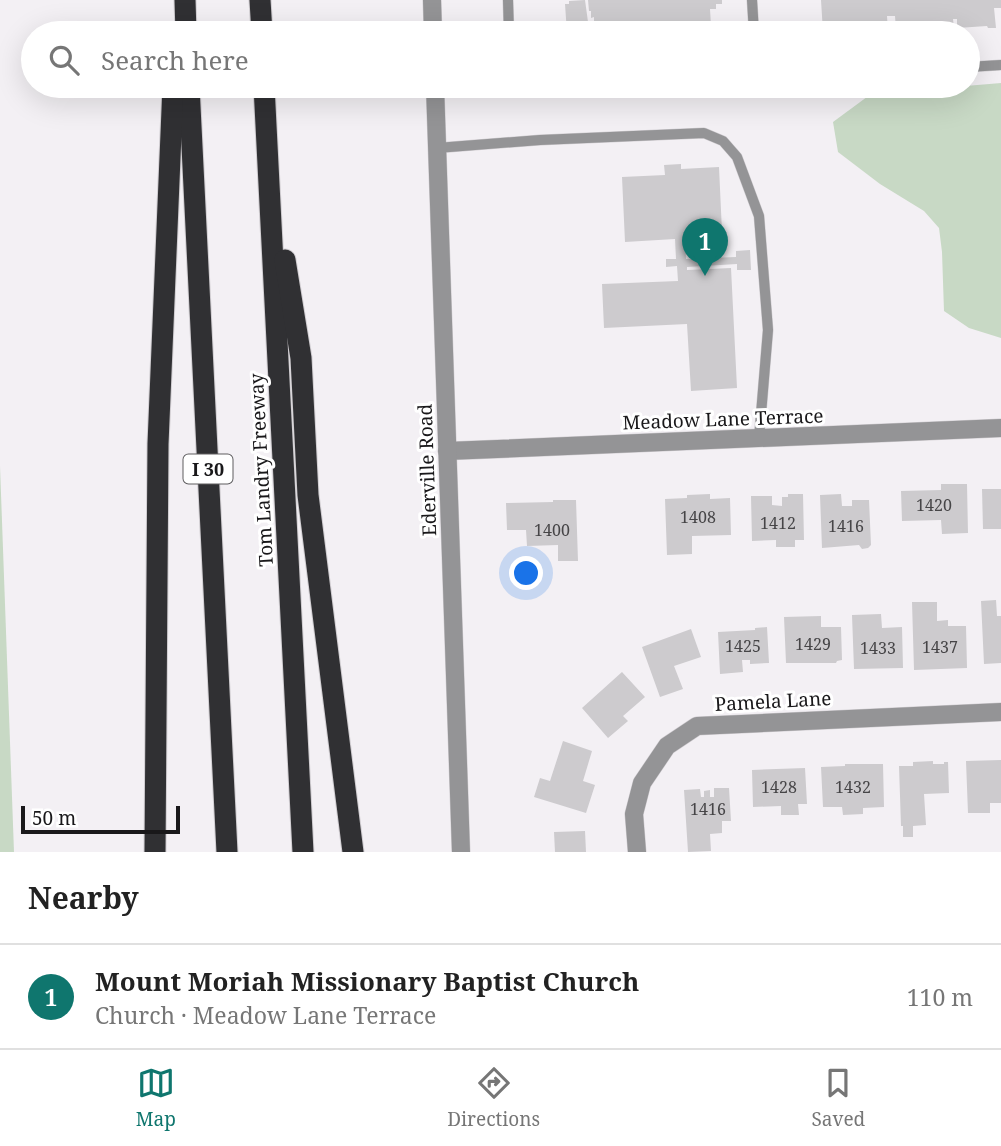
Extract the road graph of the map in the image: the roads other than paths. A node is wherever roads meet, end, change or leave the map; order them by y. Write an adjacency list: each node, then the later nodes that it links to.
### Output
1 (177, 0): 7 (highway)
2 (185, 0): 8 (highway)
3 (260, 0): 9 (highway)
4 (432, 0): 10 (street)
5 (508, 0): 11 (lane)
6 (752, 0): 12 (lane)
7 (176, 21)
8 (186, 21)
9 (261, 21)
10 (433, 21)
11 (509, 21)
12 (753, 21)
13 (1001, 65): 14 (lane)
14 (980, 66)
15 (172, 98): 25 (highway)
16 (190, 98): 26 (highway, I 30)
17 (265, 98): 20 (highway, Tom Landry Freeway)
18 (435, 98): 19 (street, Ederville Road)
19 (437, 148): 22 (lane); 23 (street, Ederville Road)
20 (268, 166): 27 (highway, Tom Landry Freeway); 28 (highway)
21 (1001, 428): 22 (street, Meadow Lane Terrace)
22 (759, 438): 23 (street, Meadow Lane Terrace)
23 (447, 451): 29 (street, Ederville Road)
24 (1001, 712): 30 (street, Pamela Lane)
25 (155, 852)
26 (227, 852)
27 (303, 852)
28 (353, 852)
29 (461, 852)
30 (637, 852)

